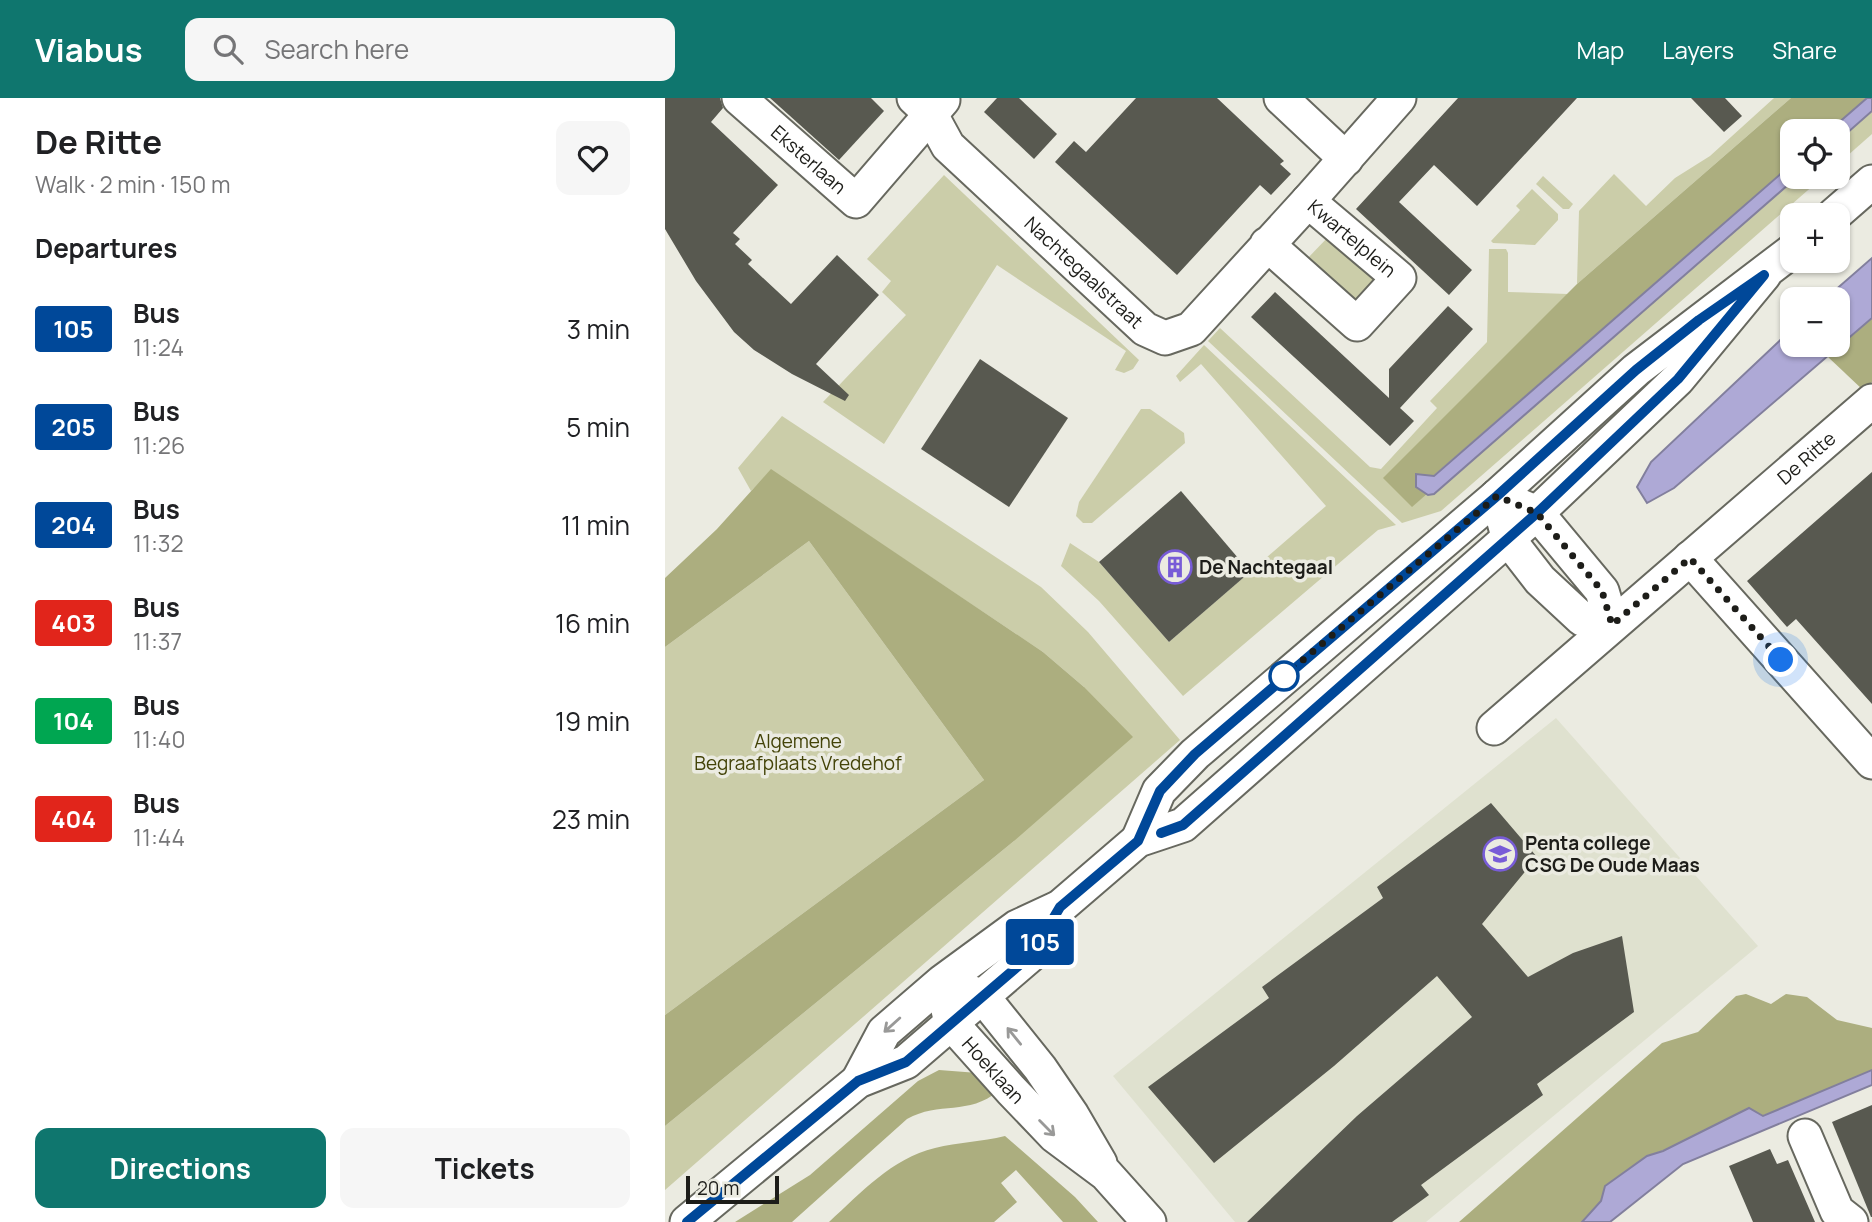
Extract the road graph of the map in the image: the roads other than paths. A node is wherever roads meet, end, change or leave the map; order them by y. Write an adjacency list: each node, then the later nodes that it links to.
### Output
1 (739, 98): 4 (street, Eksterlaan)
2 (1281, 98): 5 (street)
3 (1399, 98): 5 (street)
4 (929, 103): 9 (street, Nachtegaalstraat)
5 (1346, 159): 7 (street)
6 (1872, 182): 8 (street)
7 (1308, 201): 9 (street, Kwartelplein); 9 (street, Kwartelplein)
8 (1848, 203)
9 (1267, 244)
10 (1780, 261): 11 (street)
11 (1764, 275): 13 (street); 14 (street)
12 (1872, 401): 16 (street, De Ritte)
13 (1497, 496): 14 (street); 15 (street); 20 (street)
14 (1537, 513): 15 (street); 17 (street)
15 (1509, 540): 17 (street); 20 (street)
16 (1690, 558): 17 (street, De Ritte); 19 (street)
17 (1612, 625): 18 (street, De Ritte)
18 (1494, 728)
19 (1872, 762)
20 (1138, 841): 21 (street)
21 (1060, 907): 22 (street); 23 (street)
22 (942, 982): 23 (street); 24 (street, Hoeklaan); 25 (street, one-way to 25)
23 (983, 997): 24 (street); 27 (street, Hoeklaan, one-way to 23)
24 (951, 1023): 25 (street); 27 (street, Hoeklaan, one-way to 27)
25 (858, 1081): 28 (street)
26 (1805, 1136): 30 (street)
27 (1106, 1174): 29 (street, Hoeklaan)
28 (687, 1222)
29 (1149, 1222)
30 (1851, 1222)

